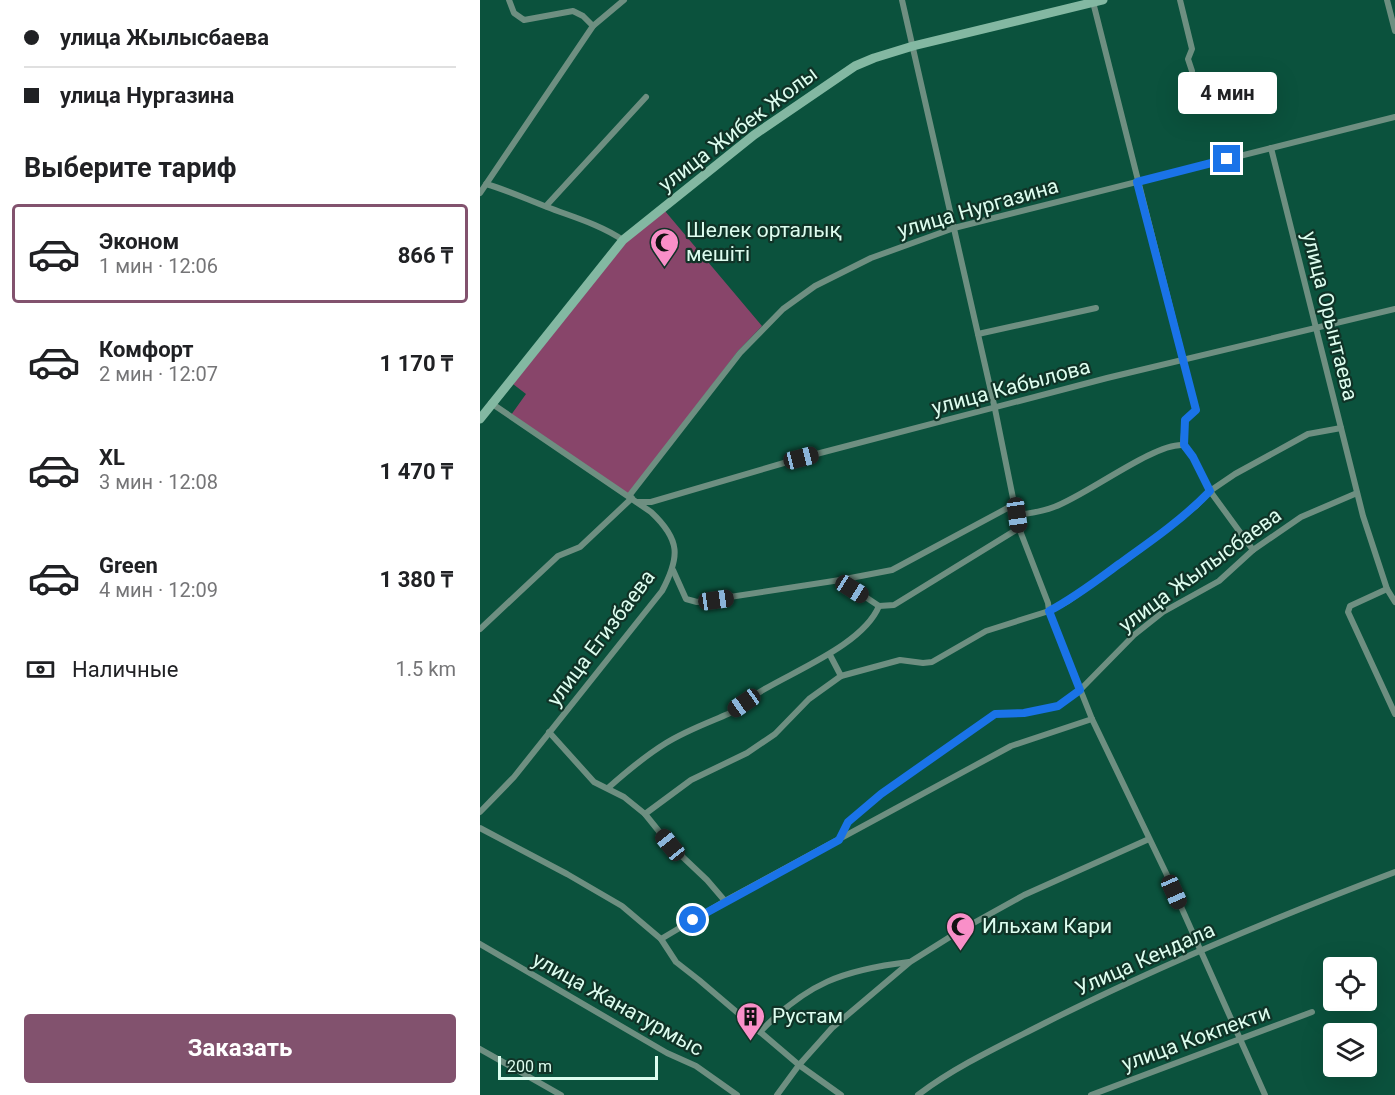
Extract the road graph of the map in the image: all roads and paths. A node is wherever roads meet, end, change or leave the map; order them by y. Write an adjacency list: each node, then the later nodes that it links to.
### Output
1 (509, 0): 7 (street)
2 (624, 0): 7 (street)
3 (902, 0): 9 (street)
4 (1180, 0): 10 (street)
5 (1387, 0): 8 (street)
6 (1096, 1): 9 (main road, улица Жибек Жолы); 14 (street)
7 (593, 26): 15 (street)
8 (1395, 31)
9 (913, 46): 18 (street); 19 (main road, улица Жибек Жолы)
10 (1192, 71)
11 (646, 97): 17 (street)
12 (1395, 117): 13 (street, улица Нургазина)
13 (1271, 148): 14 (street, улица Нургазина); 22 (street, улица Орынтаева)
14 (1137, 182): 18 (street, улица Нургазина); 24 (street)
15 (484, 184): 16 (street); 17 (street)
16 (480, 193)
17 (546, 206): 19 (street)
18 (954, 228): 23 (street); 32 (street, улица Нургазина)
19 (623, 240): 25 (main road, улица Жибек Жолы)
20 (1096, 308): 23 (street)
21 (1395, 309): 22 (street, улица Кабылова)
22 (1314, 327): 24 (street, улица Кабылова); 28 (street, улица Орынтаева)
23 (978, 334): 26 (street)
24 (1182, 360): 26 (street, улица Кабылова); 29 (street)
25 (491, 403): 27 (main road, улица Жибек Жолы); 32 (street, улица Егизбаева)
26 (995, 409): 32 (street, улица Кабылова); 33 (street)
27 (480, 419)
28 (1341, 428): 30 (street); 31 (street, улица Орынтаева)
29 (1184, 445): 30 (street); 34 (street)
30 (1210, 491): 36 (street); 42 (street)
31 (1357, 493): 36 (street, улица Жылысбаева); 39 (street, улица Орынтаева)
32 (632, 499): 37 (street, улица Егизбаева); 43 (street, улица Нургазина)
33 (1015, 504): 34 (street); 38 (street)
34 (1017, 515): 35 (street)
35 (1019, 528): 41 (street); 42 (street)
36 (1253, 549): 46 (street, улица Жылысбаева)
37 (673, 570): 38 (street); 49 (street, улица Егизбаева)
38 (840, 580): 41 (street)
39 (1387, 590): 40 (street, улица Орынтаева); 47 (street)
40 (1395, 602)
41 (879, 606): 44 (street)
42 (1049, 611): 45 (street); 46 (street)
43 (480, 628)
44 (830, 655): 45 (street); 50 (street)
45 (841, 676): 52 (street)
46 (1080, 690): 48 (street); 55 (street, улица Жылысбаева)
47 (1395, 714)
48 (1092, 719): 54 (street); 55 (street, улица Жылысбаева)
49 (549, 732): 50 (street); 51 (street, улица Егизбаева)
50 (608, 788): 52 (street)
51 (480, 812)
52 (645, 814): 57 (street)
53 (480, 828): 58 (street)
54 (1149, 839): 60 (street); 61 (street)
55 (839, 840): 57 (street, улица Жылысбаева)
56 (1395, 872): 60 (street, Улица Кендала)
57 (725, 901): 58 (street, улица Жылысбаева)
58 (661, 939): 63 (street)
59 (480, 944): 68 (street, улица Жанатурмыс)
60 (1201, 951): 64 (street); 71 (street, Улица Кендала)
61 (910, 962): 63 (street); 66 (street)
62 (1312, 1012): 64 (street, улица Кокпекти)
63 (759, 1032): 66 (street)
64 (1241, 1039): 72 (street, улица Кокпекти); 73 (street)
65 (480, 1049): 67 (street)
66 (799, 1065): 69 (street); 70 (street)
67 (561, 1095)
68 (737, 1095)
69 (777, 1095)
70 (841, 1095)
71 (918, 1095)
72 (1091, 1095)
73 (1265, 1095)

